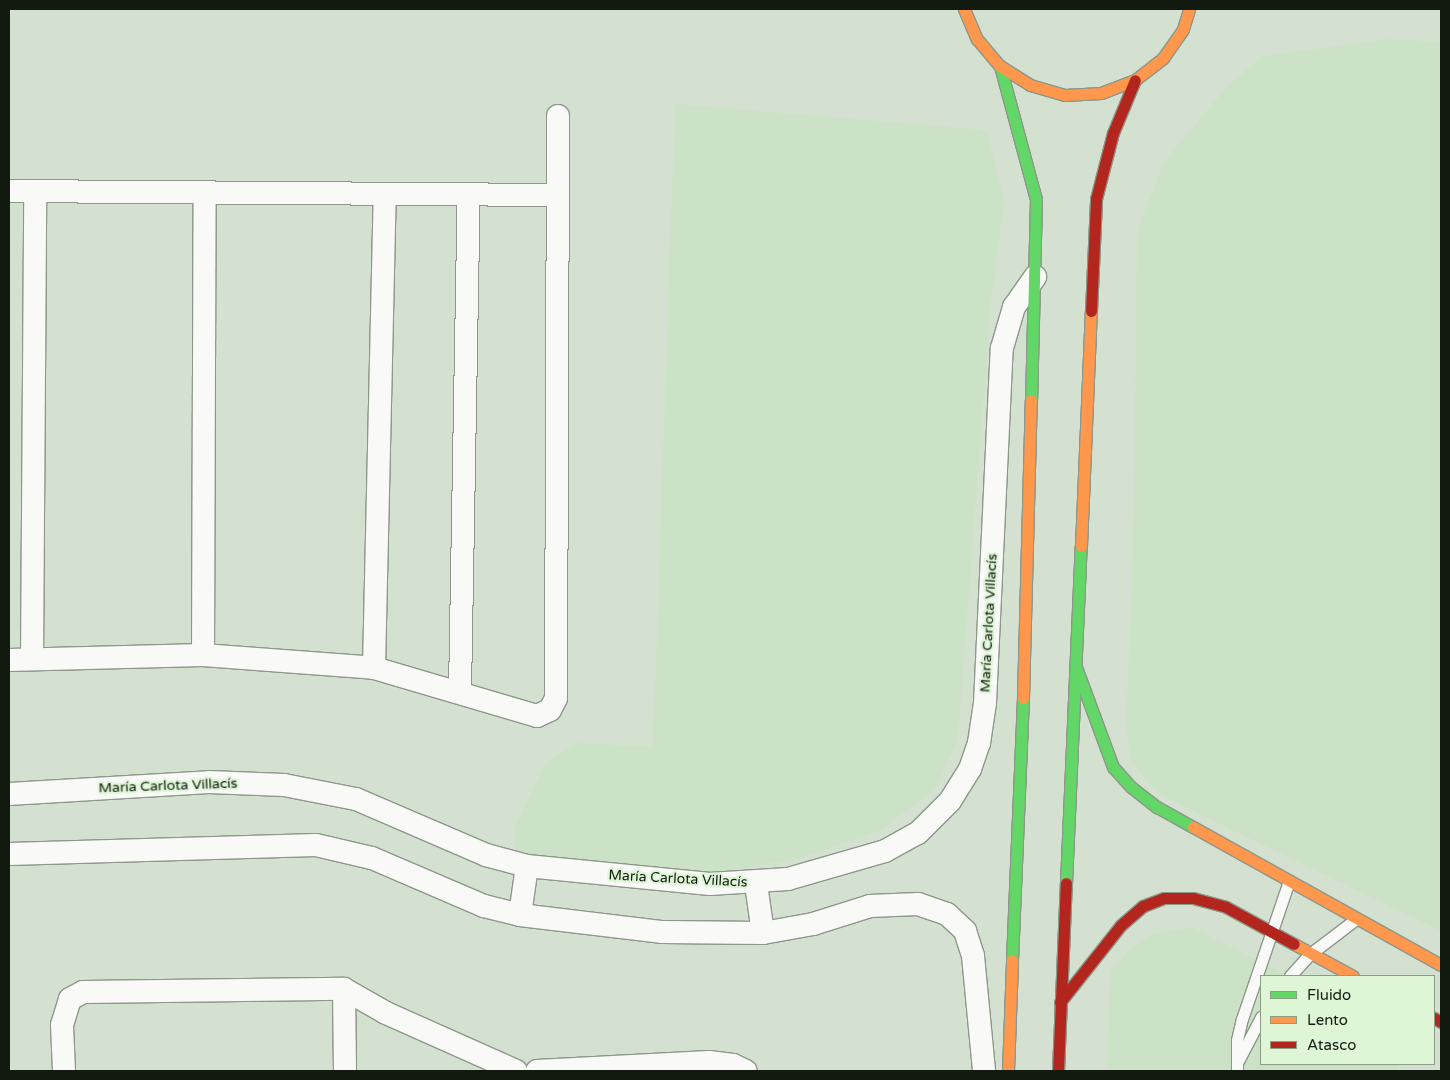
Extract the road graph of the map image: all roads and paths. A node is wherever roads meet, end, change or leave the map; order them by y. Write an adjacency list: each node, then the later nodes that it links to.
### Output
1 (964, 9): 3 (main road)
2 (1189, 9): 4 (main road)
3 (1000, 66): 4 (main road); 12 (main road)
4 (1135, 80): 16 (main road)
5 (558, 116): 11 (street)
6 (9, 191): 7 (street)
7 (35, 191): 8 (street); 15 (street)
8 (205, 192): 9 (street); 13 (street)
9 (385, 194): 10 (street); 17 (street)
10 (468, 195): 11 (street); 18 (street)
11 (556, 195): 18 (street)
12 (1035, 277): 23 (street, María Carlota Villacís); 42 (main road)
13 (203, 655): 15 (street); 17 (street)
14 (9, 660): 15 (street)
15 (32, 660)
16 (1074, 662): 22 (main road); 33 (main road)
17 (374, 668): 18 (street)
18 (460, 692)
19 (9, 794): 21 (street, María Carlota Villacís)
20 (9, 854): 24 (street)
21 (527, 866): 23 (street, María Carlota Villacís); 24 (street)
22 (1289, 881): 25 (main road); 27 (lane)
23 (756, 884): 26 (street)
24 (520, 915): 26 (street)
25 (1357, 919): 28 (lane); 29 (main road)
26 (763, 933): 41 (street)
27 (1272, 933): 28 (main road); 33 (main road); 35 (lane)
28 (1310, 954): 30 (lane); 31 (main road)
29 (1441, 965)
30 (1291, 975)
31 (1351, 975)
32 (344, 989): 36 (street); 37 (street); 38 (street)
33 (1060, 1002): 43 (main road)
34 (1260, 1019): 35 (lane)
35 (1237, 1067)
36 (64, 1071)
37 (346, 1071)
38 (516, 1071)
39 (537, 1071): 40 (street)
40 (746, 1071)
41 (984, 1071)
42 (1008, 1071)
43 (1058, 1071)

